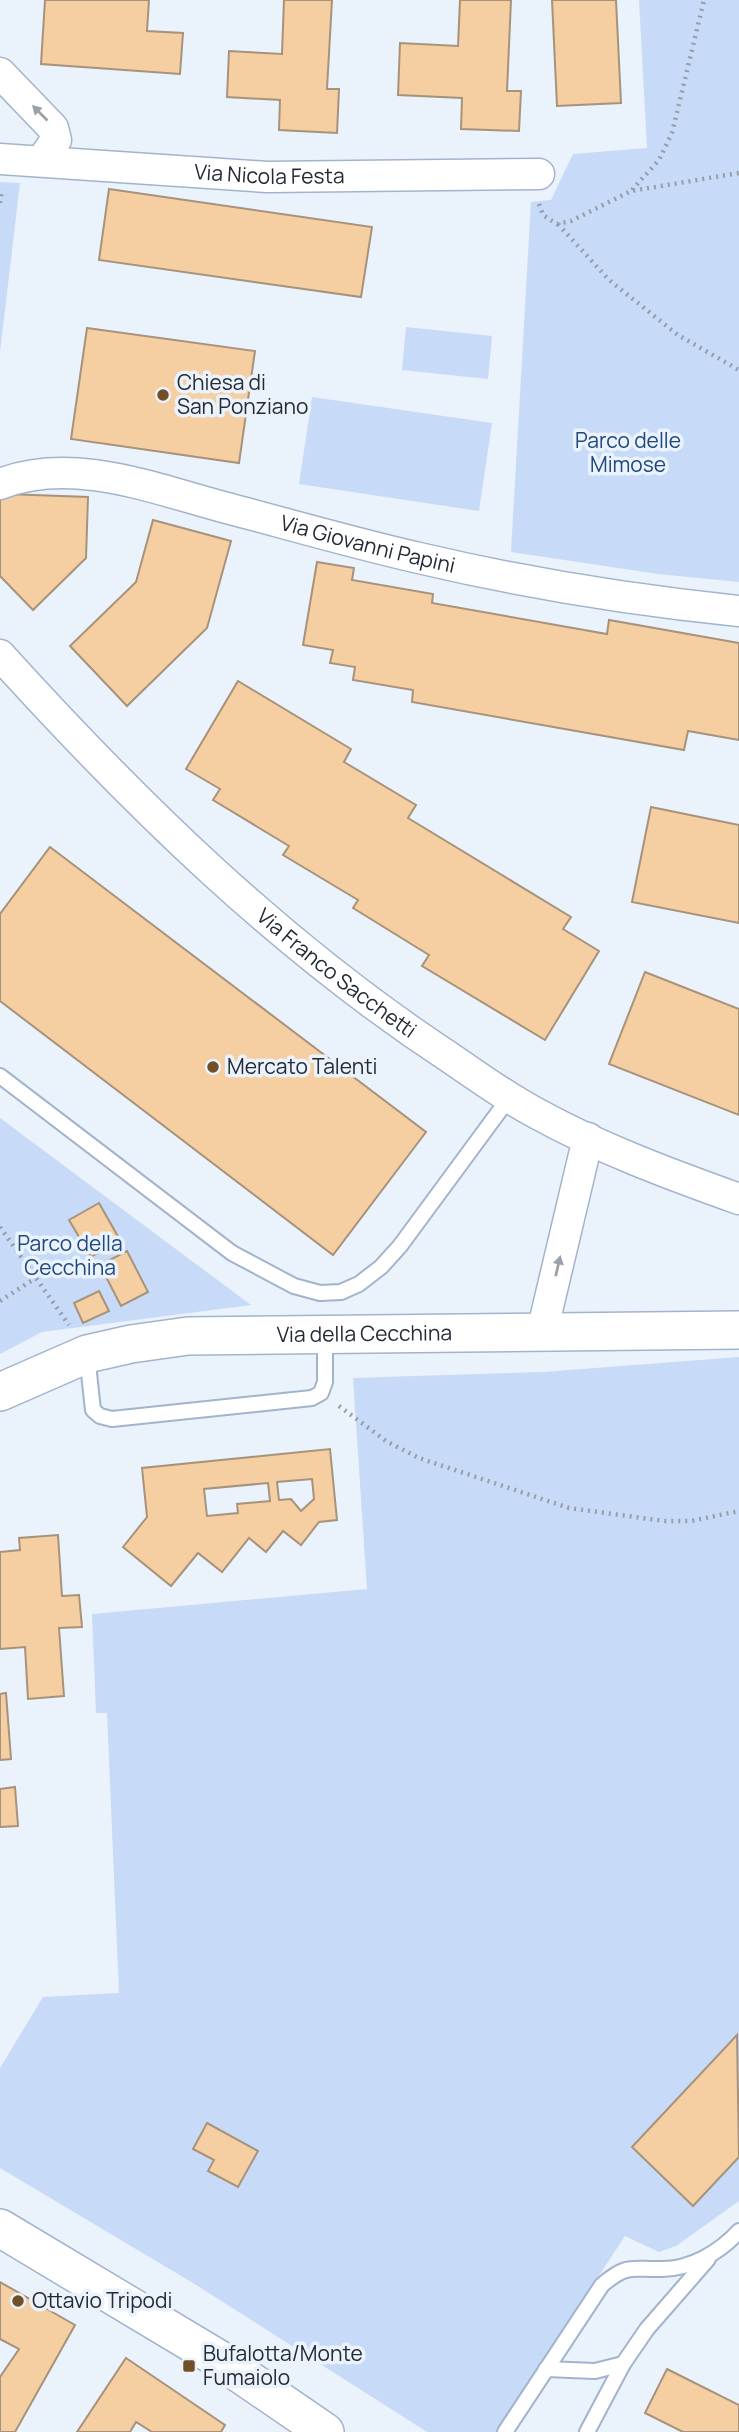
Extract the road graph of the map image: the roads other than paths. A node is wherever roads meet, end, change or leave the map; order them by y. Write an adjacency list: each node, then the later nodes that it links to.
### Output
1 (0, 73): 3 (street, one-way to 1)
2 (0, 159): 3 (street, Via Nicola Festa)
3 (42, 160): 4 (street, Via Nicola Festa)
4 (539, 174)
5 (0, 484): 6 (street, Via Giovanni Papini)
6 (739, 611)
7 (0, 655): 9 (street, Via Franco Sacchetti)
8 (0, 1076): 9 (lane)
9 (509, 1098): 10 (street, Via Franco Sacchetti)
10 (588, 1138): 11 (street, Via Franco Sacchetti); 13 (street, one-way to 10)
11 (739, 1199)
12 (739, 1330): 13 (street, Via della Cecchina)
13 (542, 1332): 14 (street, Via della Cecchina)
14 (325, 1334): 15 (street, Via della Cecchina); 15 (lane)
15 (80, 1341): 16 (street, Via della Cecchina)
16 (0, 1392)
17 (0, 2228): 22 (street)
18 (739, 2231): 19 (lane)
19 (716, 2250): 20 (lane); 21 (lane)
20 (622, 2364): 21 (lane); 24 (lane)
21 (546, 2369): 23 (lane)
22 (325, 2432)
23 (505, 2432)
24 (588, 2432)

